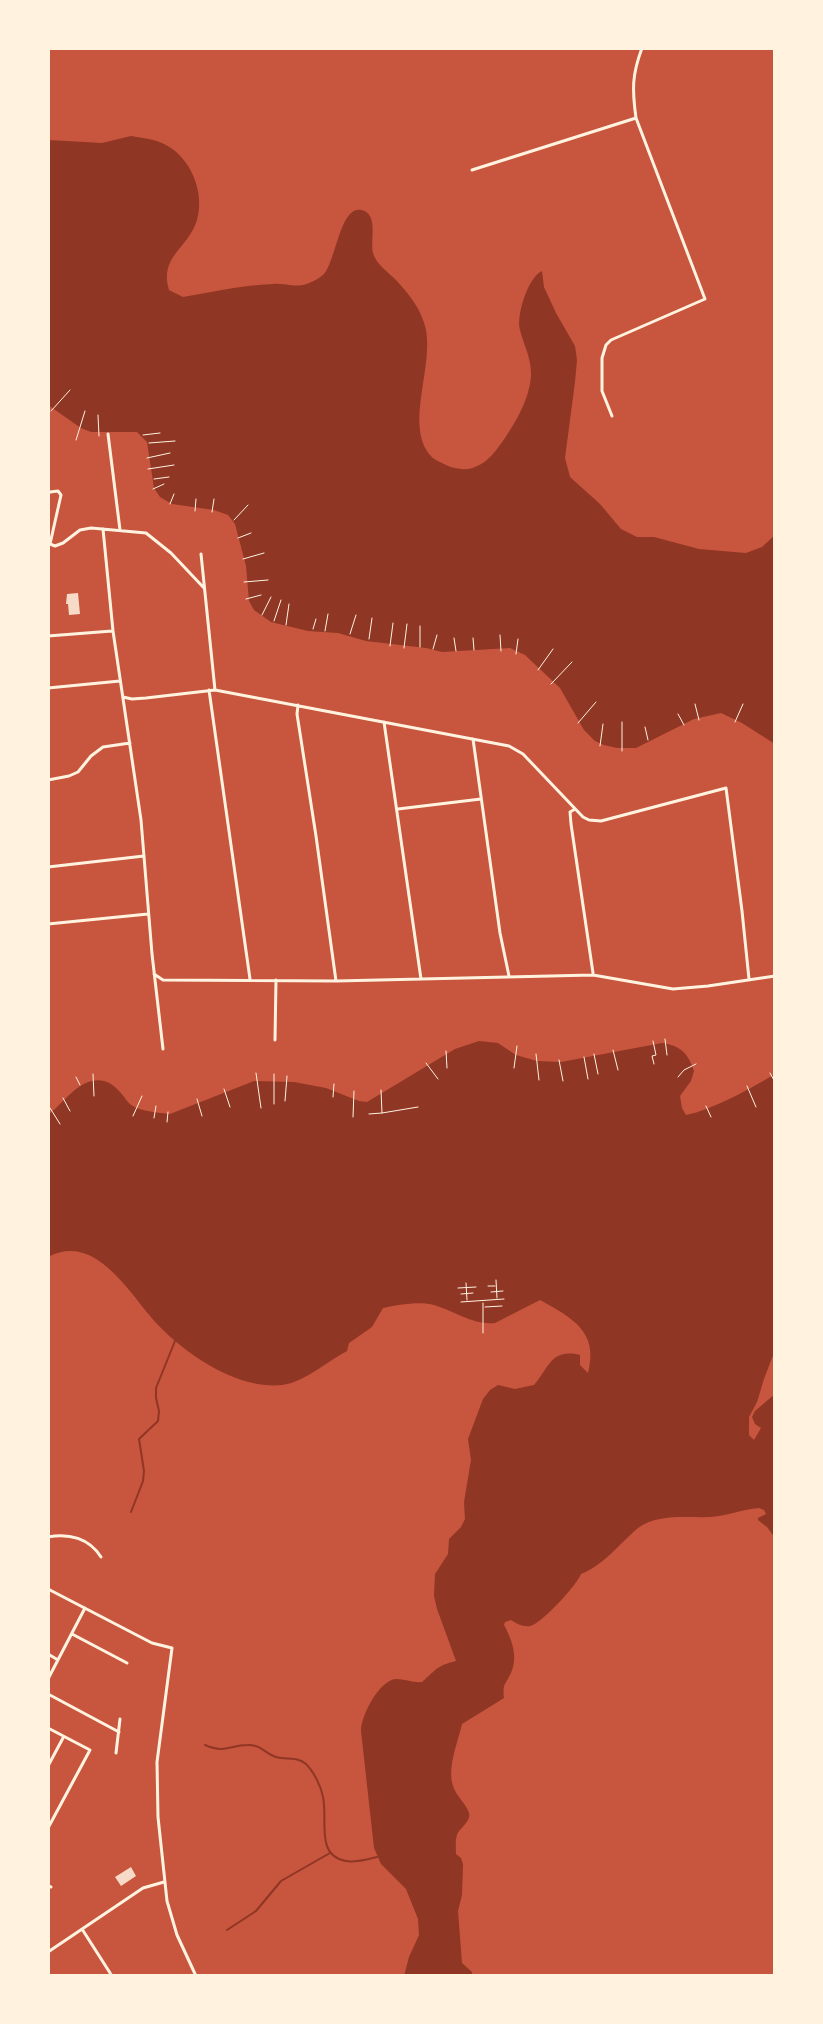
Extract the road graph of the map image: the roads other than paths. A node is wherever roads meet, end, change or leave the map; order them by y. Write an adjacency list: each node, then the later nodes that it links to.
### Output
1 (642, 48): 2 (street)
2 (636, 118): 3 (street); 4 (street)
3 (472, 170)
4 (612, 416)
5 (108, 434): 8 (street)
6 (48, 494): 9 (street)
7 (103, 529): 8 (street); 9 (street); 12 (street)
8 (120, 531): 11 (street)
9 (49, 542)
10 (201, 554): 11 (street)
11 (204, 588): 17 (street)
12 (113, 631): 13 (street); 14 (street)
13 (48, 636)
14 (120, 681): 15 (street); 18 (street)
15 (48, 688)
16 (209, 690): 17 (street); 18 (street); 37 (street)
17 (215, 690): 19 (street)
18 (123, 697): 22 (street)
19 (298, 705): 20 (street); 39 (street)
20 (384, 721): 21 (street); 25 (street)
21 (473, 739): 24 (street); 26 (street)
22 (130, 743): 23 (street); 27 (street)
23 (48, 780)
24 (481, 799): 25 (street); 33 (street)
25 (398, 809): 35 (street)
26 (575, 809): 32 (street); 36 (street)
27 (144, 856): 28 (street); 29 (street)
28 (48, 867)
29 (148, 914): 30 (street); 31 (street)
30 (48, 924)
31 (154, 974): 37 (street); 41 (street)
32 (593, 975): 33 (street); 36 (street)
33 (509, 976): 35 (street)
34 (775, 976): 36 (street)
35 (421, 979): 39 (street)
36 (749, 979)
37 (251, 980): 38 (street)
38 (276, 980): 39 (street); 40 (street)
39 (336, 981)
40 (275, 1040)
41 (163, 1049)
42 (48, 1537): 43 (street)
43 (101, 1557)
44 (48, 1589): 45 (street)
45 (85, 1608): 46 (street); 59 (street)
46 (72, 1634): 48 (street); 49 (street)
47 (48, 1654): 48 (street)
48 (58, 1660): 50 (street)
49 (127, 1663)
50 (48, 1679)
51 (48, 1694): 54 (street)
52 (120, 1719): 54 (street)
53 (48, 1728): 55 (street)
54 (119, 1732): 56 (street)
55 (64, 1736): 57 (street); 58 (street)
56 (116, 1753)
57 (48, 1766)
58 (48, 1828)
59 (164, 1882): 60 (street); 63 (street)
60 (82, 1929): 61 (street); 62 (street)
61 (48, 1952)
62 (112, 1976)
63 (196, 1976)

